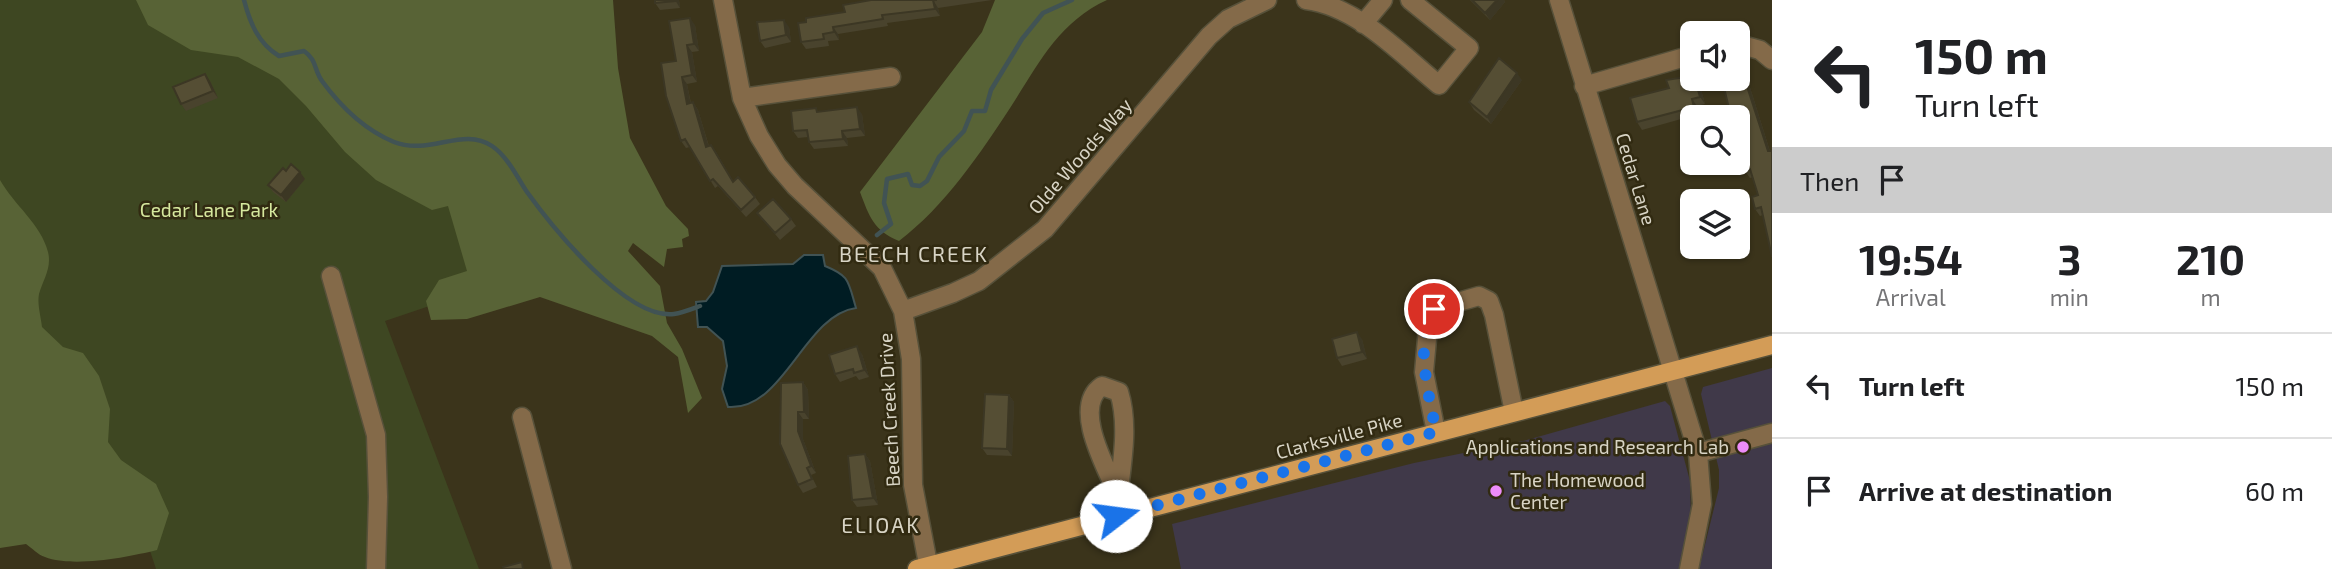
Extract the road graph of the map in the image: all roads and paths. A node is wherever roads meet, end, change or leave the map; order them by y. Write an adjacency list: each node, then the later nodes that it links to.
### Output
1 (723, 0): 13 (street, Beech Creek Drive)
2 (1267, 0): 15 (street, Olde Woods Way)
3 (1306, 0): 7 (street)
4 (1383, 0): 7 (street)
5 (1410, 0): 7 (street)
6 (1559, 0): 12 (street, Cedar Lane)
7 (1363, 24)
8 (1750, 47): 10 (street)
9 (1680, 58): 12 (street)
10 (1772, 60)
11 (891, 77): 13 (street)
12 (1584, 86): 17 (street, Cedar Lane)
13 (742, 99): 15 (street, Beech Creek Drive)
14 (331, 276): 26 (street)
15 (903, 311): 25 (street, Beech Creek Drive)
16 (1772, 345): 17 (main road, Clarksville Pike)
17 (1673, 370): 18 (main road, Clarksville Pike); 22 (street, Cedar Lane)
18 (1514, 412): 20 (main road, Clarksville Pike); 20 (street)
19 (522, 417): 27 (street)
20 (1436, 432): 24 (main road, Clarksville Pike)
21 (1772, 433): 22 (street)
22 (1698, 453): 28 (street, Cedar Lane)
23 (1118, 495): 23 (street); 24 (street)
24 (1116, 516): 25 (main road, Clarksville Pike)
25 (925, 568)
26 (376, 569)
27 (562, 569)
28 (1689, 569)

